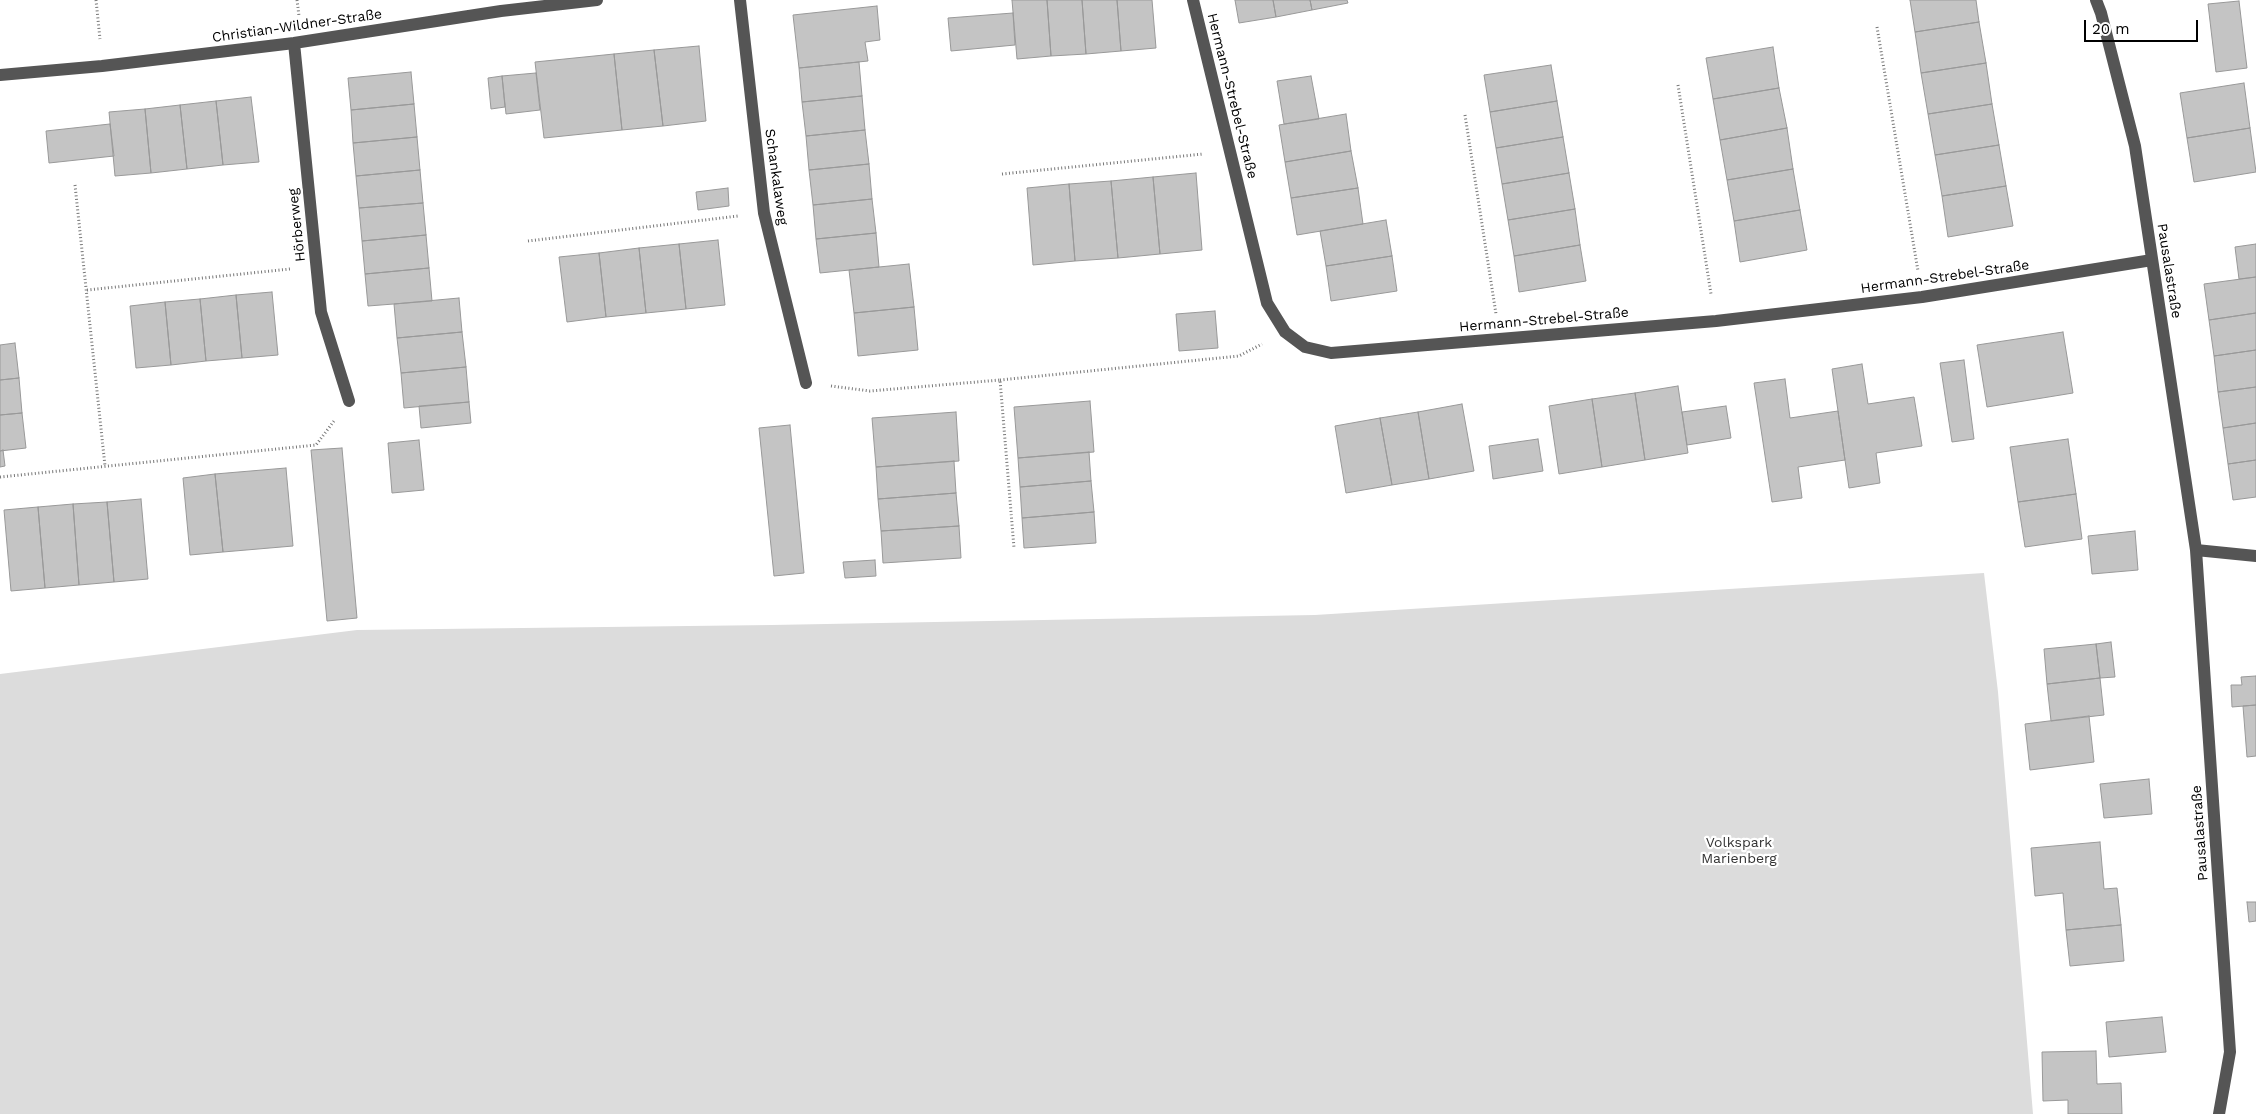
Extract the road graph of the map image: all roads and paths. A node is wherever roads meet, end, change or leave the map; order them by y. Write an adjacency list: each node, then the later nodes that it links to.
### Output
1 (96, 0): 7 (path)
2 (597, 0): 8 (street, Christian-Wildner-Straße)
3 (740, 0): 15 (street, Schankalaweg)
4 (1193, 0): 12 (street, Hermann-Strebel-Straße)
5 (2096, 0): 17 (street, Pausalastraße)
6 (1877, 27): 20 (path)
7 (99, 32)
8 (294, 43): 9 (street, Christian-Wildner-Straße); 18 (street, Hörberweg)
9 (0, 76)
10 (1678, 85): 21 (path)
11 (1465, 115): 23 (path)
12 (1230, 152): 13 (path); 22 (street, Hermann-Strebel-Straße)
13 (1002, 174)
14 (75, 185): 19 (path)
15 (764, 213): 16 (path); 25 (street, Schankalaweg)
16 (528, 240)
17 (2152, 260): 20 (street, Hermann-Strebel-Straße); 30 (street, Pausalastraße)
18 (317, 266): 19 (path); 26 (street, Hörberweg)
19 (87, 290): 27 (path)
20 (1922, 297): 21 (street, Hermann-Strebel-Straße)
21 (1716, 321): 23 (street, Hermann-Strebel-Straße)
22 (1285, 332): 23 (street, Hermann-Strebel-Straße); 24 (path)
23 (1500, 339)
24 (1000, 380): 25 (path); 29 (path)
25 (806, 384)
26 (349, 401): 27 (path)
27 (104, 466): 28 (path)
28 (0, 477)
29 (1014, 548)
30 (2196, 550): 31 (street); 32 (street, Pausalastraße)
31 (2256, 556)
32 (2219, 1114)

